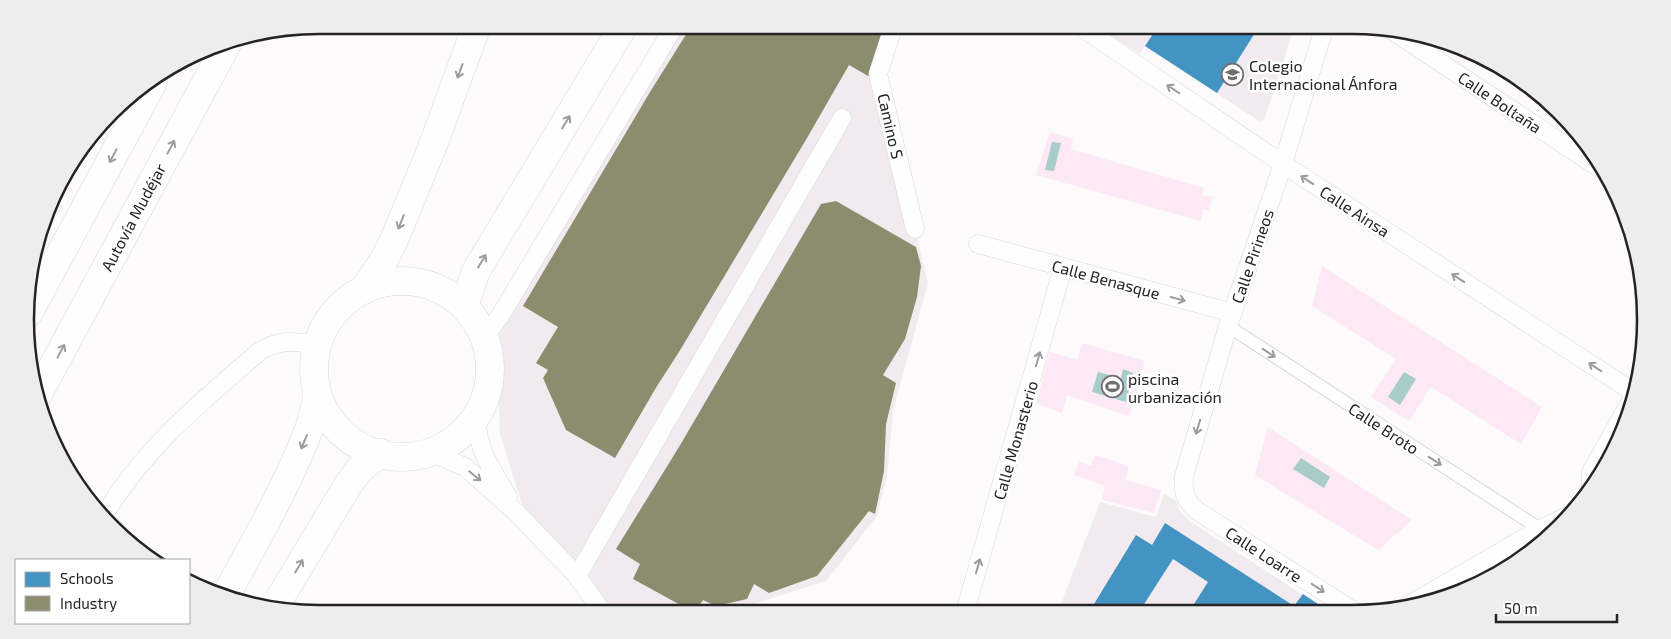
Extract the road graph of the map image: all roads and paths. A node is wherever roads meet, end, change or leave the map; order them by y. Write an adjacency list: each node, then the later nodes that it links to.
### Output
1 (474, 34): 16 (highway, one-way to 16)
2 (619, 34): 18 (highway, one-way to 2)
3 (670, 34): 20 (street)
4 (891, 34): 13 (street, Camino S)
5 (1091, 34): 12 (street, Calle Ainsa, one-way to 5)
6 (1322, 34): 12 (street, Calle Pirineos)
7 (1406, 39): 11 (street, Calle Boltaña)
8 (223, 51): 22 (highway, Autovía Mudéjar, one-way to 8)
9 (148, 92): 17 (highway, one-way to 17)
10 (842, 118): 35 (street)
11 (1589, 161)
12 (1283, 164): 19 (street, Calle Pirineos); 23 (street, Calle Ainsa, one-way to 12)
13 (915, 229)
14 (978, 244): 15 (street, Calle Benasque)
15 (1064, 267): 19 (street, Calle Benasque, one-way to 19); 40 (street, Calle Monasterio, one-way to 15)
16 (364, 290): 18 (highway); 21 (highway)
17 (34, 303)
18 (464, 306): 20 (highway)
19 (1231, 320): 30 (street, Calle Pirineos, one-way to 30); 34 (street, Calle Broto, one-way to 34)
20 (485, 336): 25 (highway)
21 (317, 345): 24 (highway); 31 (street)
22 (42, 387)
23 (1629, 388)
24 (318, 395): 28 (highway); 36 (highway, one-way to 36)
25 (476, 420): 27 (highway); 32 (street)
26 (1614, 432): 29 (street)
27 (432, 453): 28 (highway); 32 (street, one-way to 32)
28 (380, 454): 38 (highway, one-way to 28)
29 (1591, 475)
30 (1183, 488): 41 (street, Calle Loarre, one-way to 41)
31 (107, 510)
32 (517, 513): 35 (street)
33 (1553, 523): 34 (street)
34 (1540, 529): 37 (street)
35 (577, 576): 39 (street)
36 (229, 590)
37 (1424, 596)
38 (277, 602)
39 (597, 605)
40 (967, 605)
41 (1344, 605)

